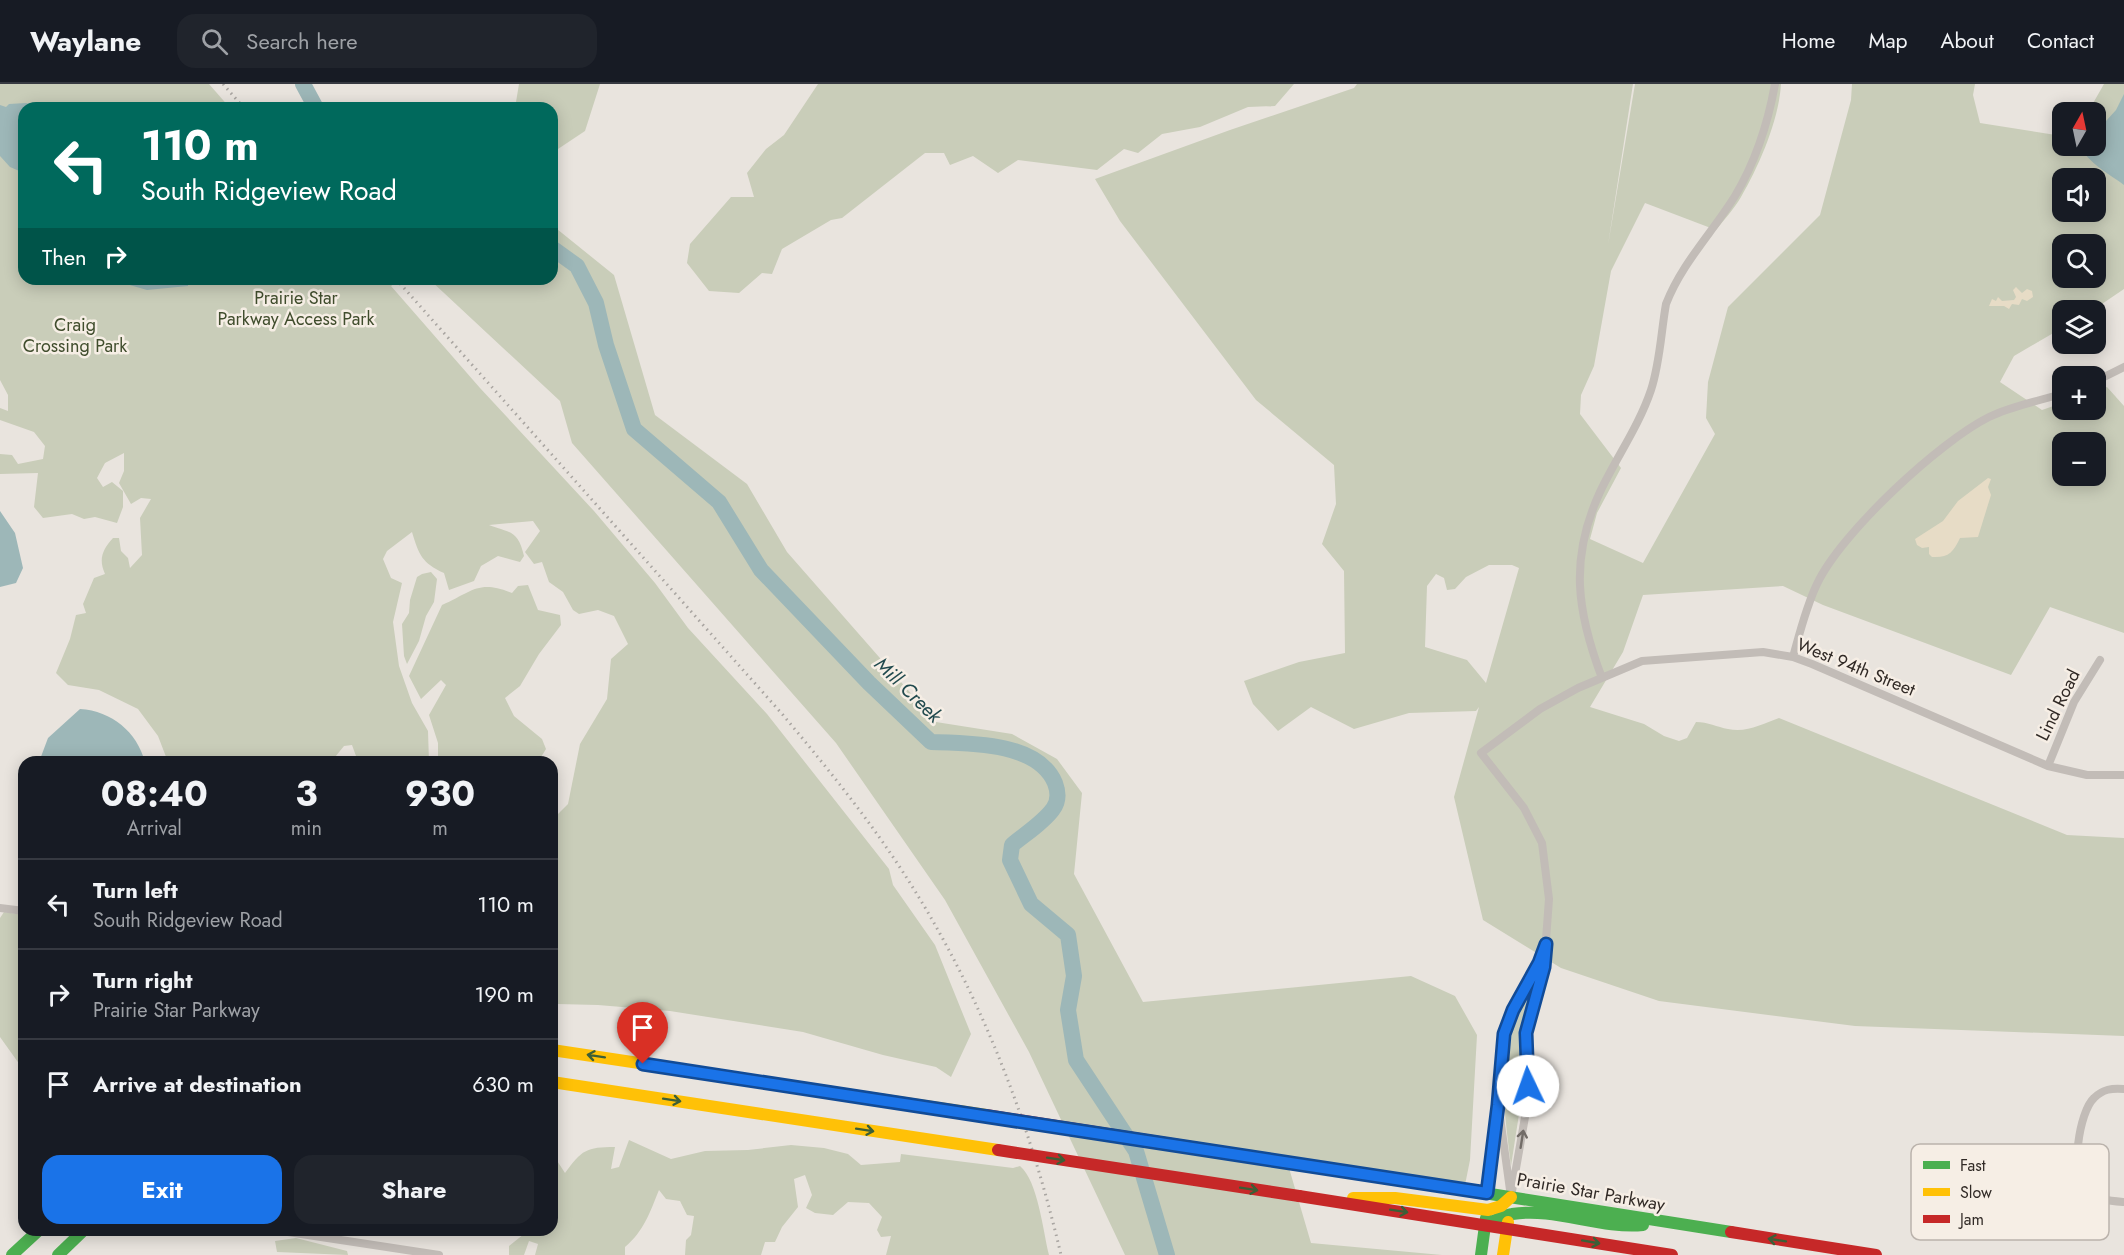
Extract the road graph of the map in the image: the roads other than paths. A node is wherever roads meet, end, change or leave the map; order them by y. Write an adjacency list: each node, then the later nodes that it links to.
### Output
1 (1776, 84): 7 (street)
2 (2124, 367): 3 (street)
3 (2106, 376)
4 (2052, 397): 5 (street)
5 (1793, 657): 7 (street, West 94th Street); 8 (street, West 94th Street)
6 (2100, 660): 8 (street, Lind Road)
7 (1602, 678): 12 (street, West 94th Street)
8 (2048, 766): 9 (street, West 94th Street)
9 (2124, 776)
10 (0, 908): 11 (street)
11 (18, 910)
12 (1546, 944): 16 (street); 19 (street, one-way to 12)
13 (558, 1051): 18 (main road, Prairie Star Parkway, one-way to 13, bridge)
14 (558, 1083): 21 (main road, one-way to 21, bridge)
15 (2124, 1089): 17 (street)
16 (1498, 1105): 18 (street); 19 (street)
17 (2079, 1144)
18 (1487, 1193): 19 (main road, Prairie Star Parkway); 23 (main road)
19 (1511, 1197): 23 (main road); 24 (main road); 25 (main road, Prairie Star Parkway)
20 (2109, 1200): 22 (street)
21 (1332, 1201): 23 (main road); 26 (main road, one-way to 26)
22 (2124, 1202)
23 (1488, 1210): 26 (main road)
24 (1514, 1214): 25 (main road); 26 (main road); 27 (main road); 28 (main road)
25 (1659, 1222): 38 (main road, Prairie Star Parkway, one-way to 25)
26 (1485, 1225): 27 (main road); 35 (main road)
27 (1507, 1228): 28 (main road); 36 (main road)
28 (1536, 1233): 37 (main road, one-way to 37)
29 (33, 1236): 32 (main road)
30 (78, 1236): 33 (main road)
31 (329, 1236): 34 (street)
32 (12, 1255)
33 (58, 1255)
34 (439, 1255)
35 (1481, 1255)
36 (1503, 1255)
37 (1672, 1255)
38 (1876, 1255)

